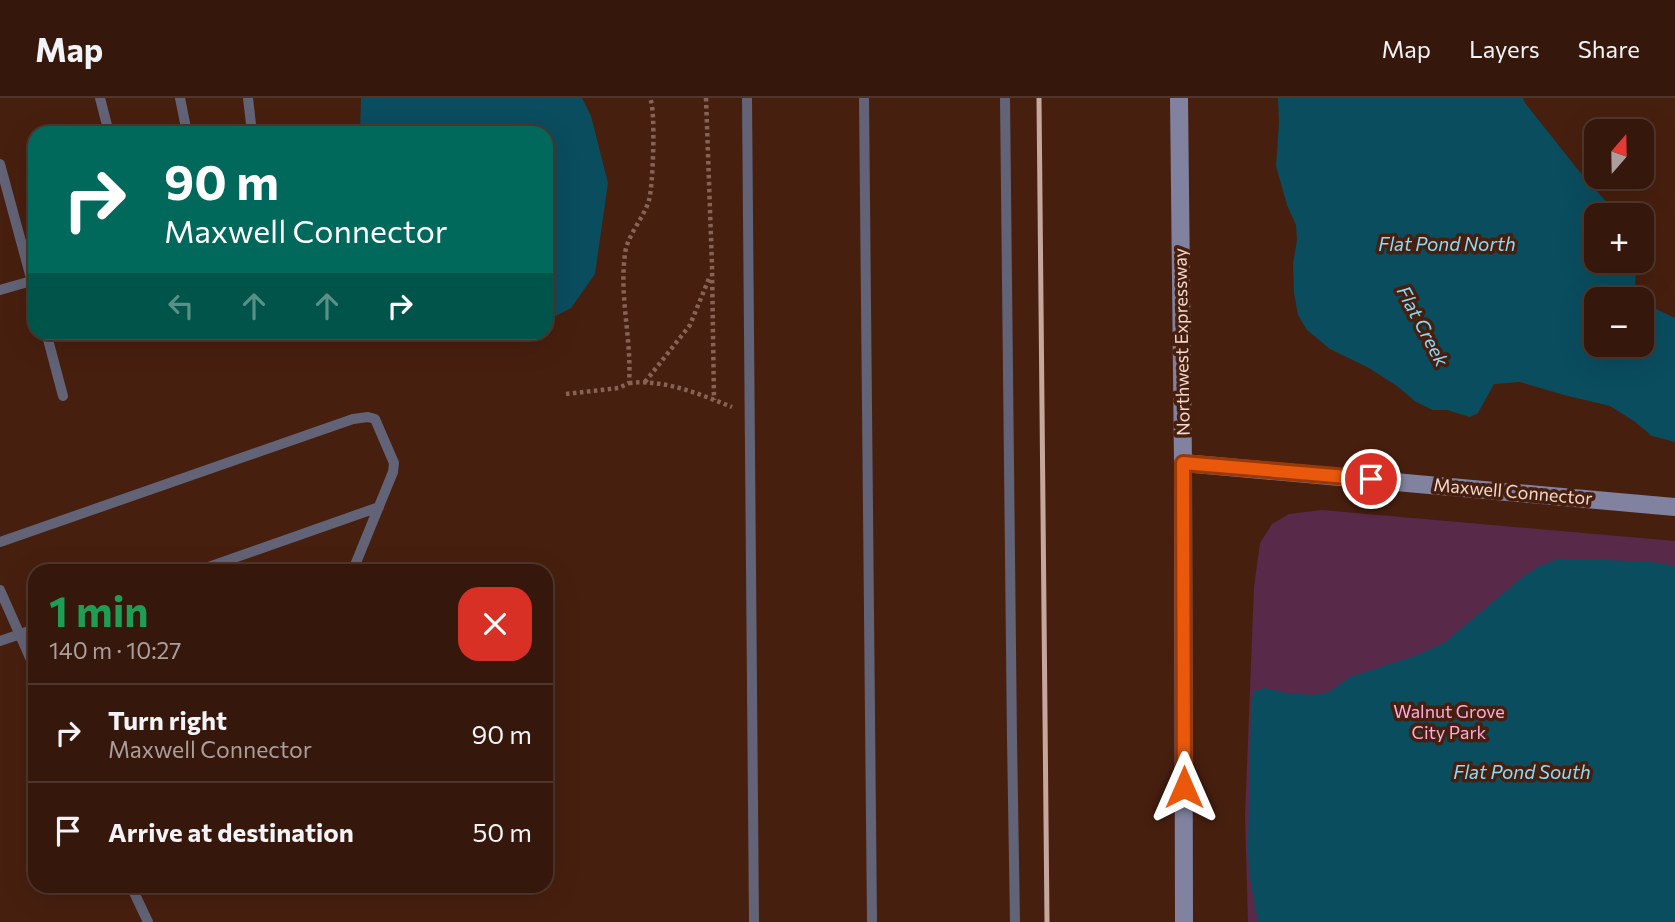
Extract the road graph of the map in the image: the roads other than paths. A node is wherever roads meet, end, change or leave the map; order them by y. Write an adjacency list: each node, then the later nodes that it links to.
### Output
1 (100, 98): 8 (lane)
2 (180, 98): 9 (lane)
3 (248, 98): 10 (lane)
4 (747, 98): 30 (lane)
5 (864, 98): 31 (lane)
6 (1006, 98): 32 (lane)
7 (1179, 98): 17 (main road, Northwest Expressway)
8 (107, 126)
9 (186, 126)
10 (251, 126)
11 (0, 164): 12 (lane)
12 (28, 263)
13 (28, 282): 14 (lane)
14 (0, 290)
15 (48, 340): 16 (lane)
16 (63, 396)
17 (1183, 463): 19 (main road, Maxwell Connector); 33 (main road, Northwest Expressway)
18 (379, 507): 20 (lane); 21 (lane); 22 (lane)
19 (1675, 507)
20 (0, 542)
21 (217, 564)
22 (355, 564)
23 (0, 590): 25 (lane)
24 (28, 631): 25 (lane)
25 (20, 634): 26 (lane); 27 (lane)
26 (0, 641)
27 (28, 653)
28 (134, 893): 29 (lane)
29 (148, 922)
30 (754, 922)
31 (872, 922)
32 (1015, 922)
33 (1184, 922)

